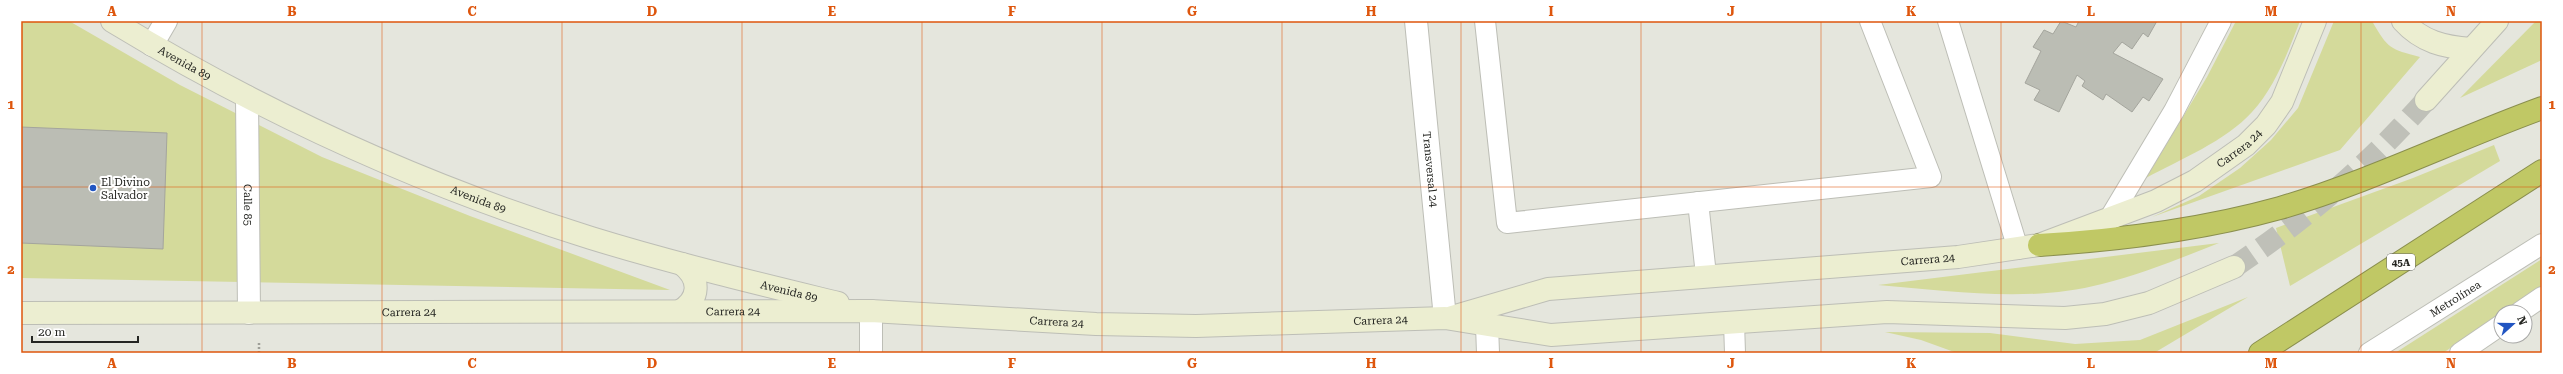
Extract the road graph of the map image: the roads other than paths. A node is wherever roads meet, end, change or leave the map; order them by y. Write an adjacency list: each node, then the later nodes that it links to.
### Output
1 (112, 21): 11 (street, Avenida 89)
2 (166, 21): 11 (street)
3 (1416, 21): 30 (street, Transversal 24)
4 (1485, 21): 17 (lane)
5 (1870, 21): 17 (lane)
6 (1948, 21): 20 (lane)
7 (2221, 21): 18 (lane)
8 (2315, 21): 18 (street, Carrera 24)
9 (2403, 21): 12 (street)
10 (2497, 21): 12 (street)
11 (152, 45): 13 (street, Avenida 89)
12 (2471, 48): 14 (street)
13 (246, 97): 21 (street, Avenida 89); 28 (street, Calle 85)
14 (2426, 100)
15 (2542, 108): 20 (highway)
16 (2542, 171): 37 (highway, 45A)
17 (1698, 202): 23 (lane)
18 (2108, 221): 20 (street, Carrera 24)
19 (2542, 244): 38 (lane, Metrolínea)
20 (2028, 247): 23 (street, Carrera 24)
21 (682, 264): 26 (street); 27 (street, Avenida 89)
22 (2234, 267): 31 (street, Carrera 24)
23 (1706, 275): 30 (street, Carrera 24)
24 (2542, 297): 25 (lane)
25 (2532, 304)
26 (680, 311): 27 (street, Carrera 24); 28 (street, Carrera 24)
27 (870, 311): 30 (street, Carrera 24); 34 (street)
28 (249, 313): 29 (street, Carrera 24)
29 (21, 314)
30 (1445, 318): 32 (street, Carrera 24)
31 (1734, 322): 32 (street, Carrera 24); 36 (lane)
32 (1488, 325): 35 (street)
33 (2493, 330): 39 (lane)
34 (871, 353)
35 (1488, 353)
36 (1735, 353)
37 (2260, 353)
38 (2369, 353)
39 (2460, 353)

